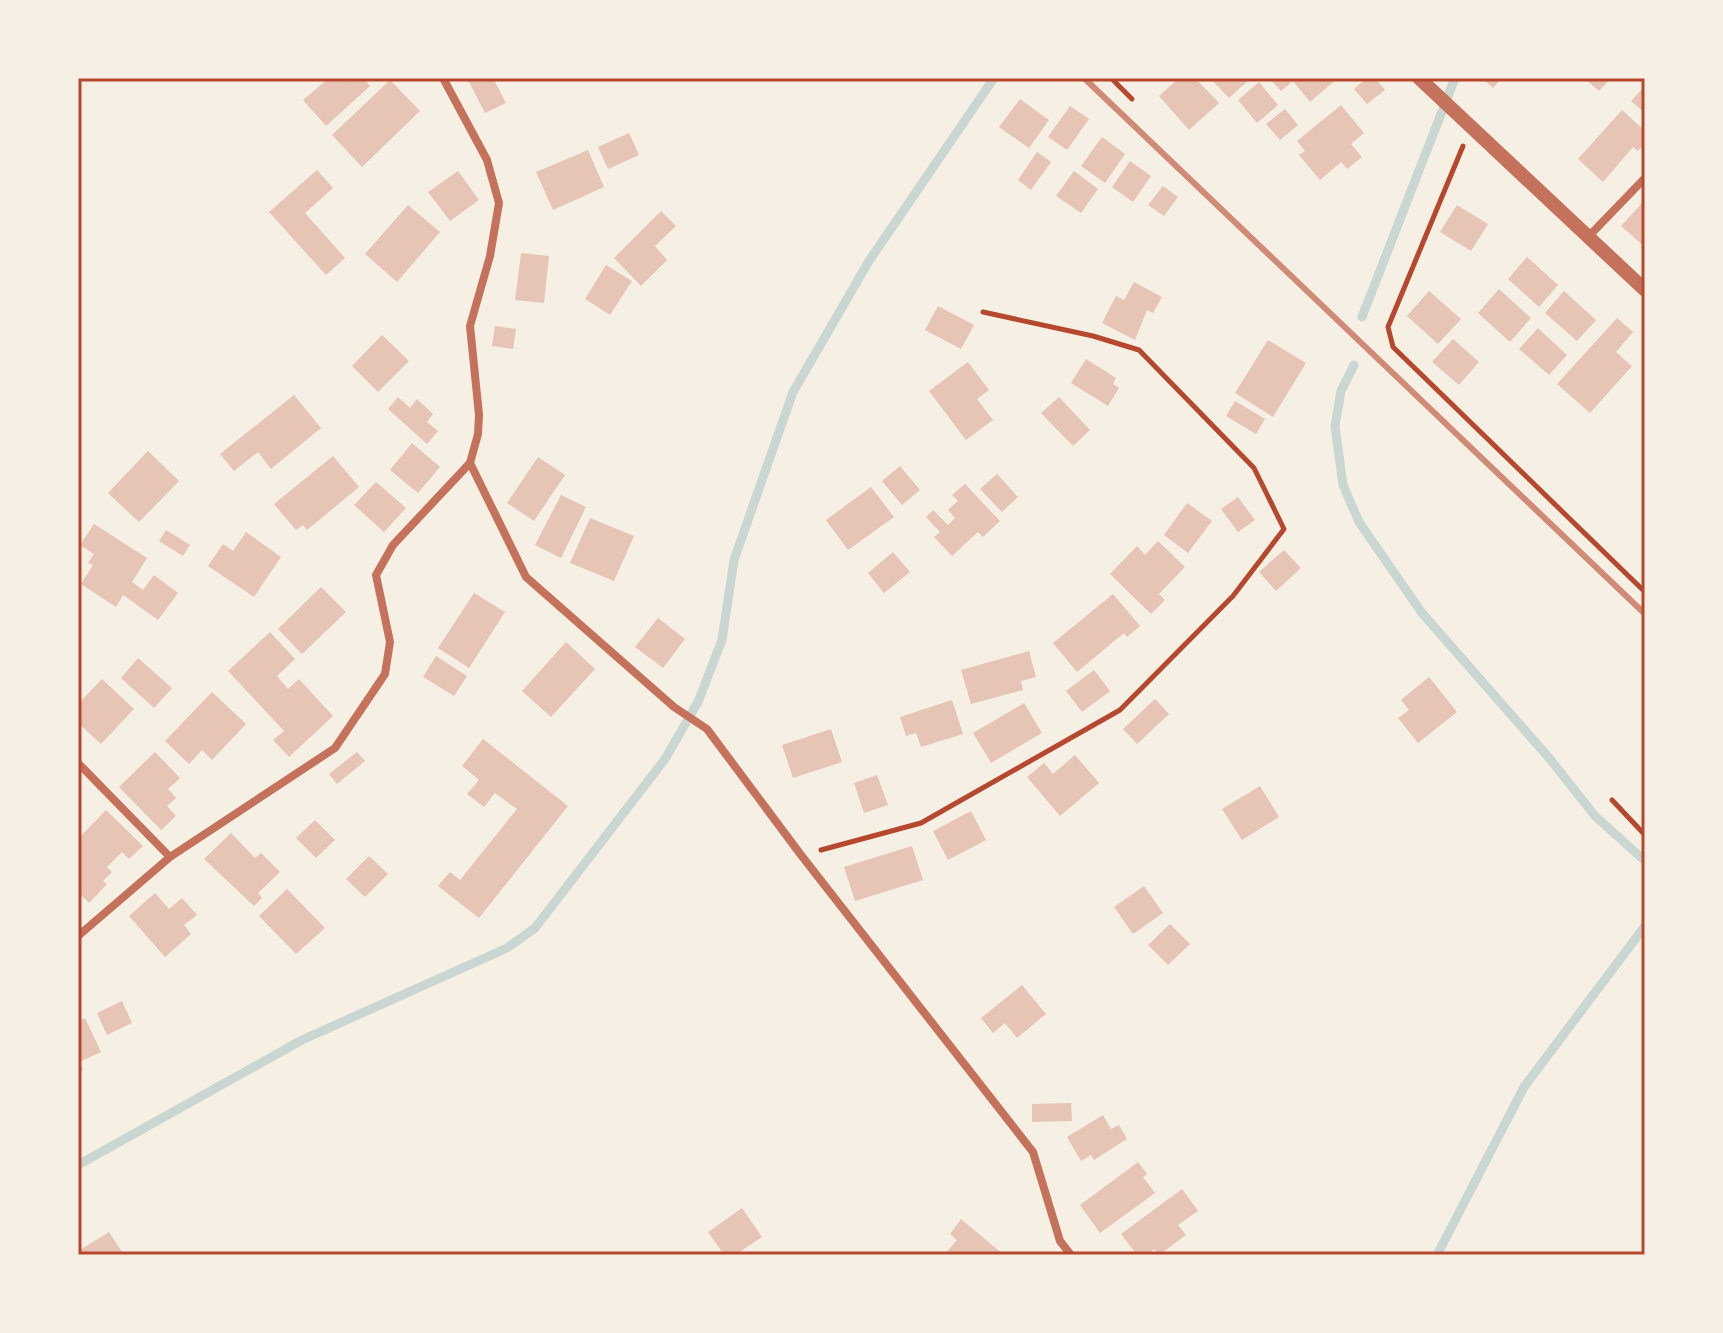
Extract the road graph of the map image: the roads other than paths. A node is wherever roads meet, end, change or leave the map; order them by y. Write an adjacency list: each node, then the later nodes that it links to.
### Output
1 (443, 78): 6 (street)
2 (1419, 78): 4 (street)
3 (1645, 178): 4 (street)
4 (1589, 236): 5 (street)
5 (1645, 290)
6 (470, 463): 8 (street); 10 (street)
7 (78, 763): 8 (street)
8 (170, 857): 9 (street)
9 (78, 936)
10 (1071, 1255)

